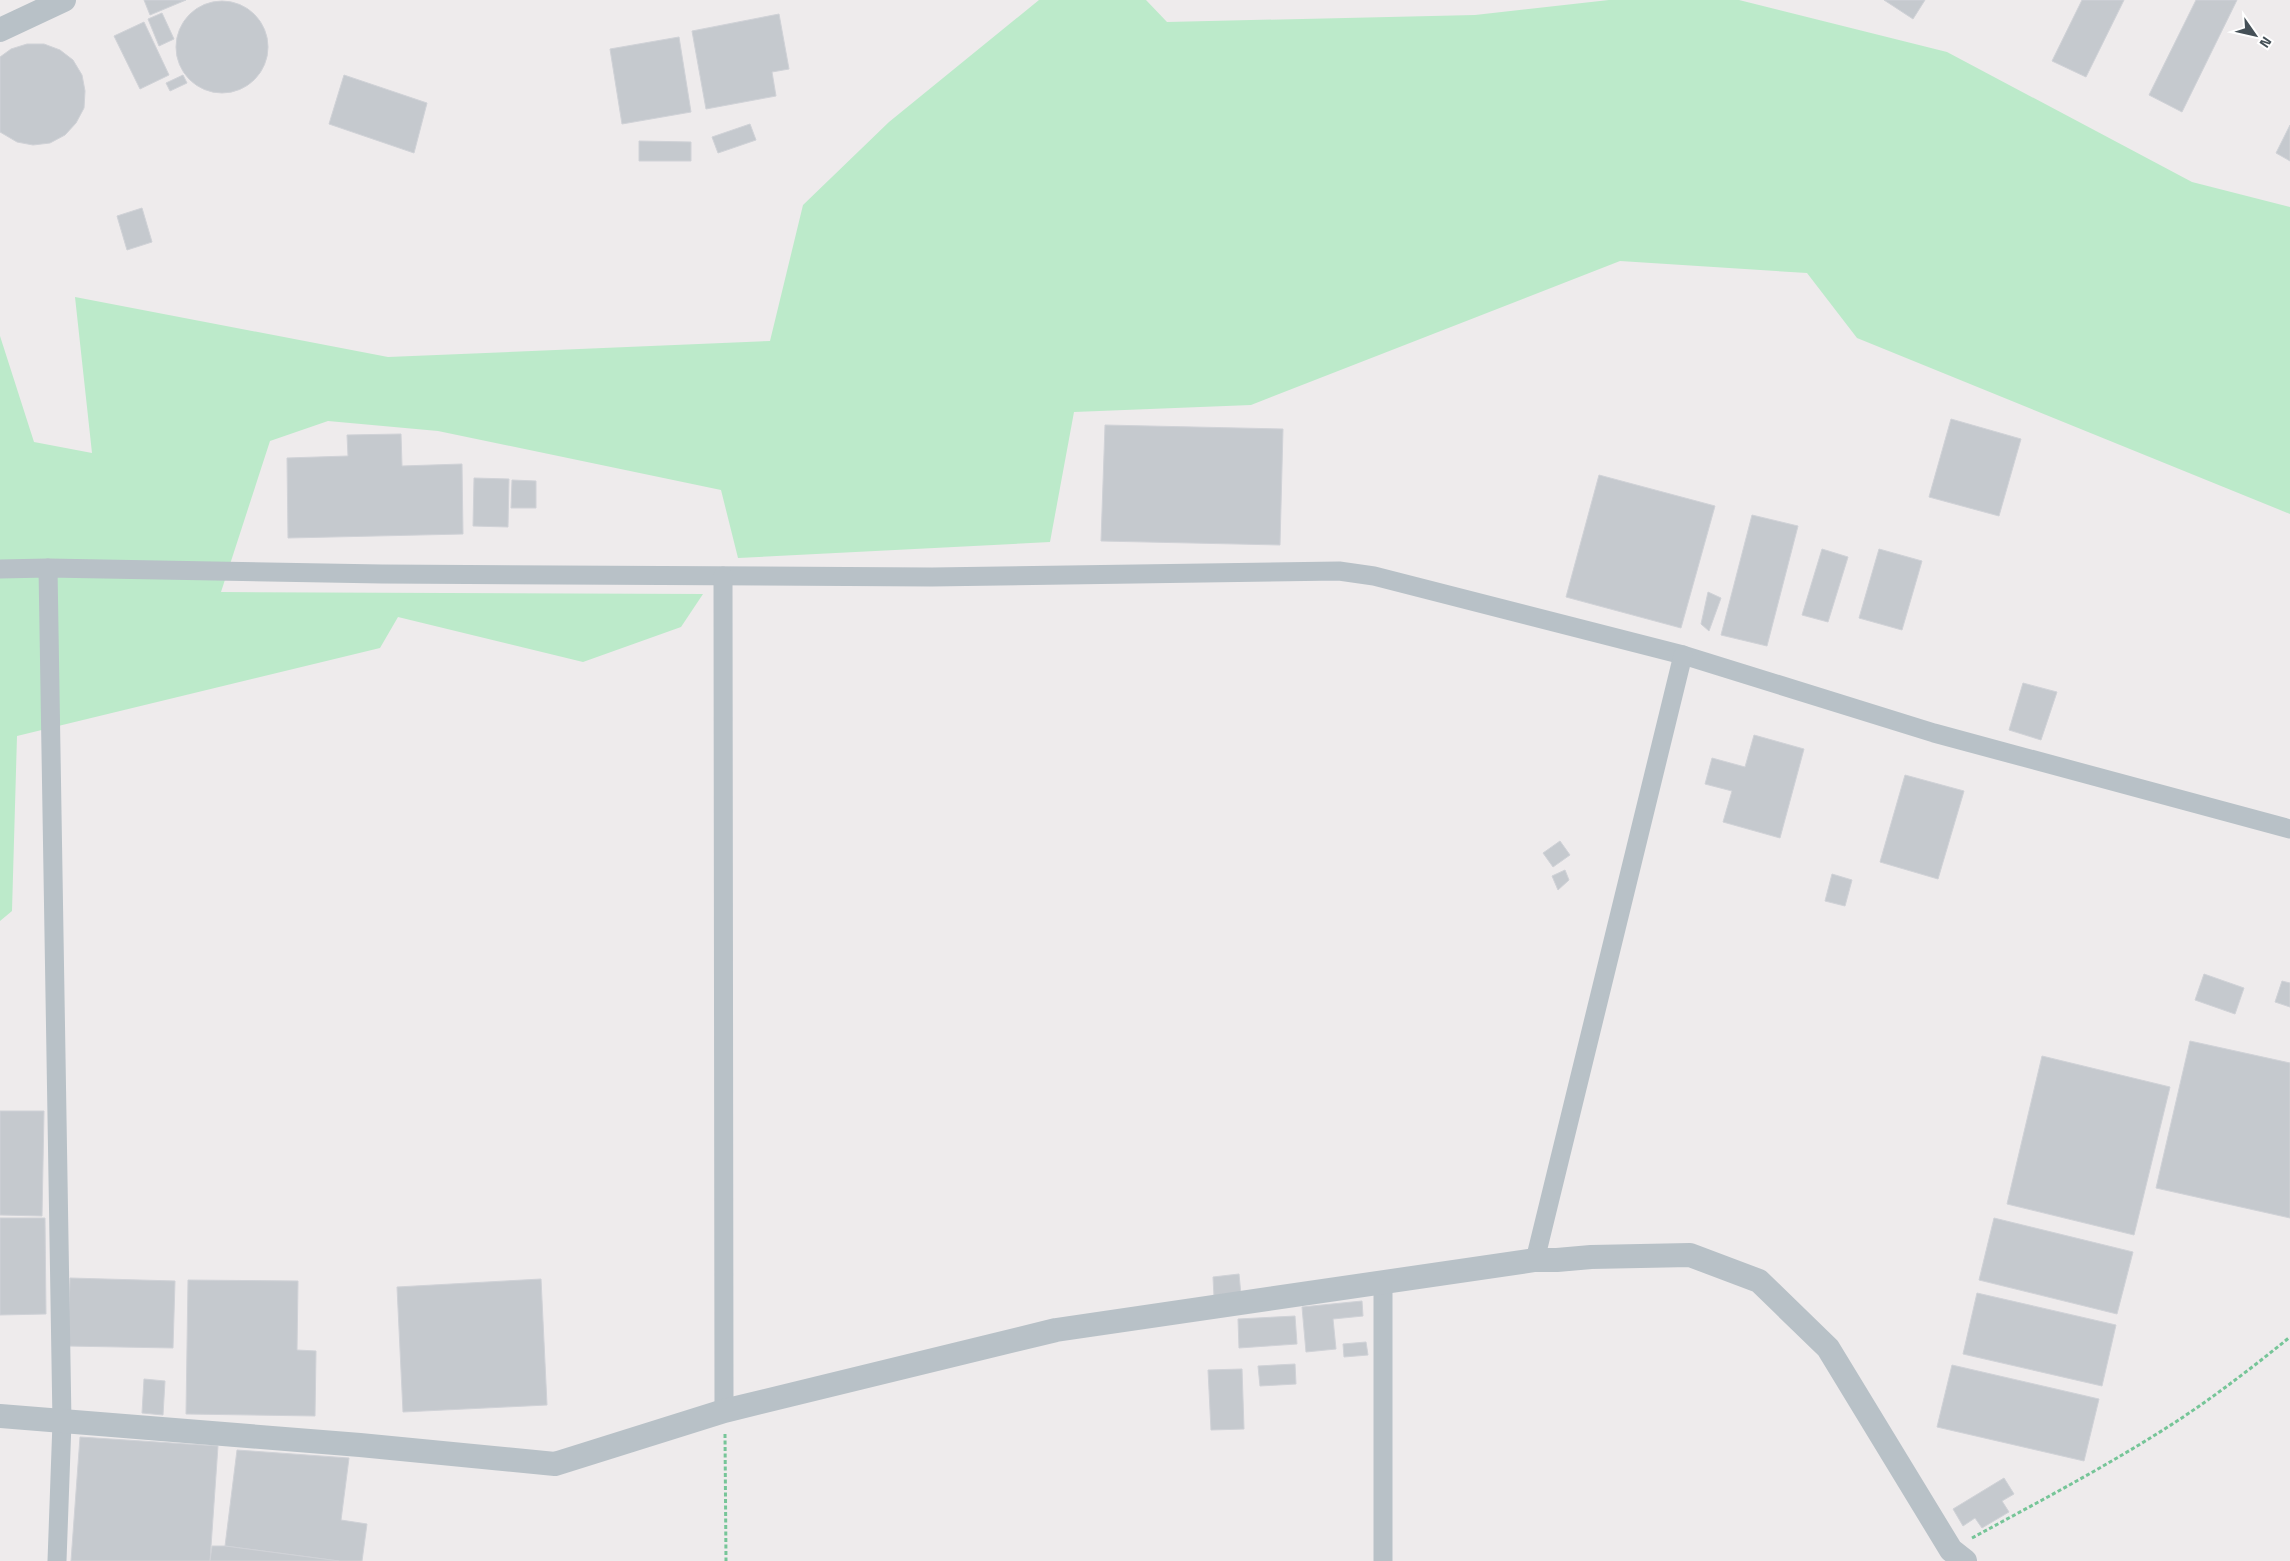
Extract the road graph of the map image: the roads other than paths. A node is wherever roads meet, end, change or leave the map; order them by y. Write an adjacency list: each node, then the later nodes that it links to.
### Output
1 (64, 0): 2 (street)
2 (0, 30)
3 (48, 568): 4 (street); 5 (street); 12 (street)
4 (0, 569)
5 (723, 576): 6 (street); 10 (street)
6 (1683, 655): 7 (street); 8 (street)
7 (2290, 828)
8 (1536, 1260): 9 (street); 13 (street)
9 (1383, 1283): 10 (street); 15 (street)
10 (724, 1411): 12 (street)
11 (0, 1416): 12 (street)
12 (62, 1422): 14 (street)
13 (1958, 1555)
14 (57, 1561)
15 (1383, 1561)

